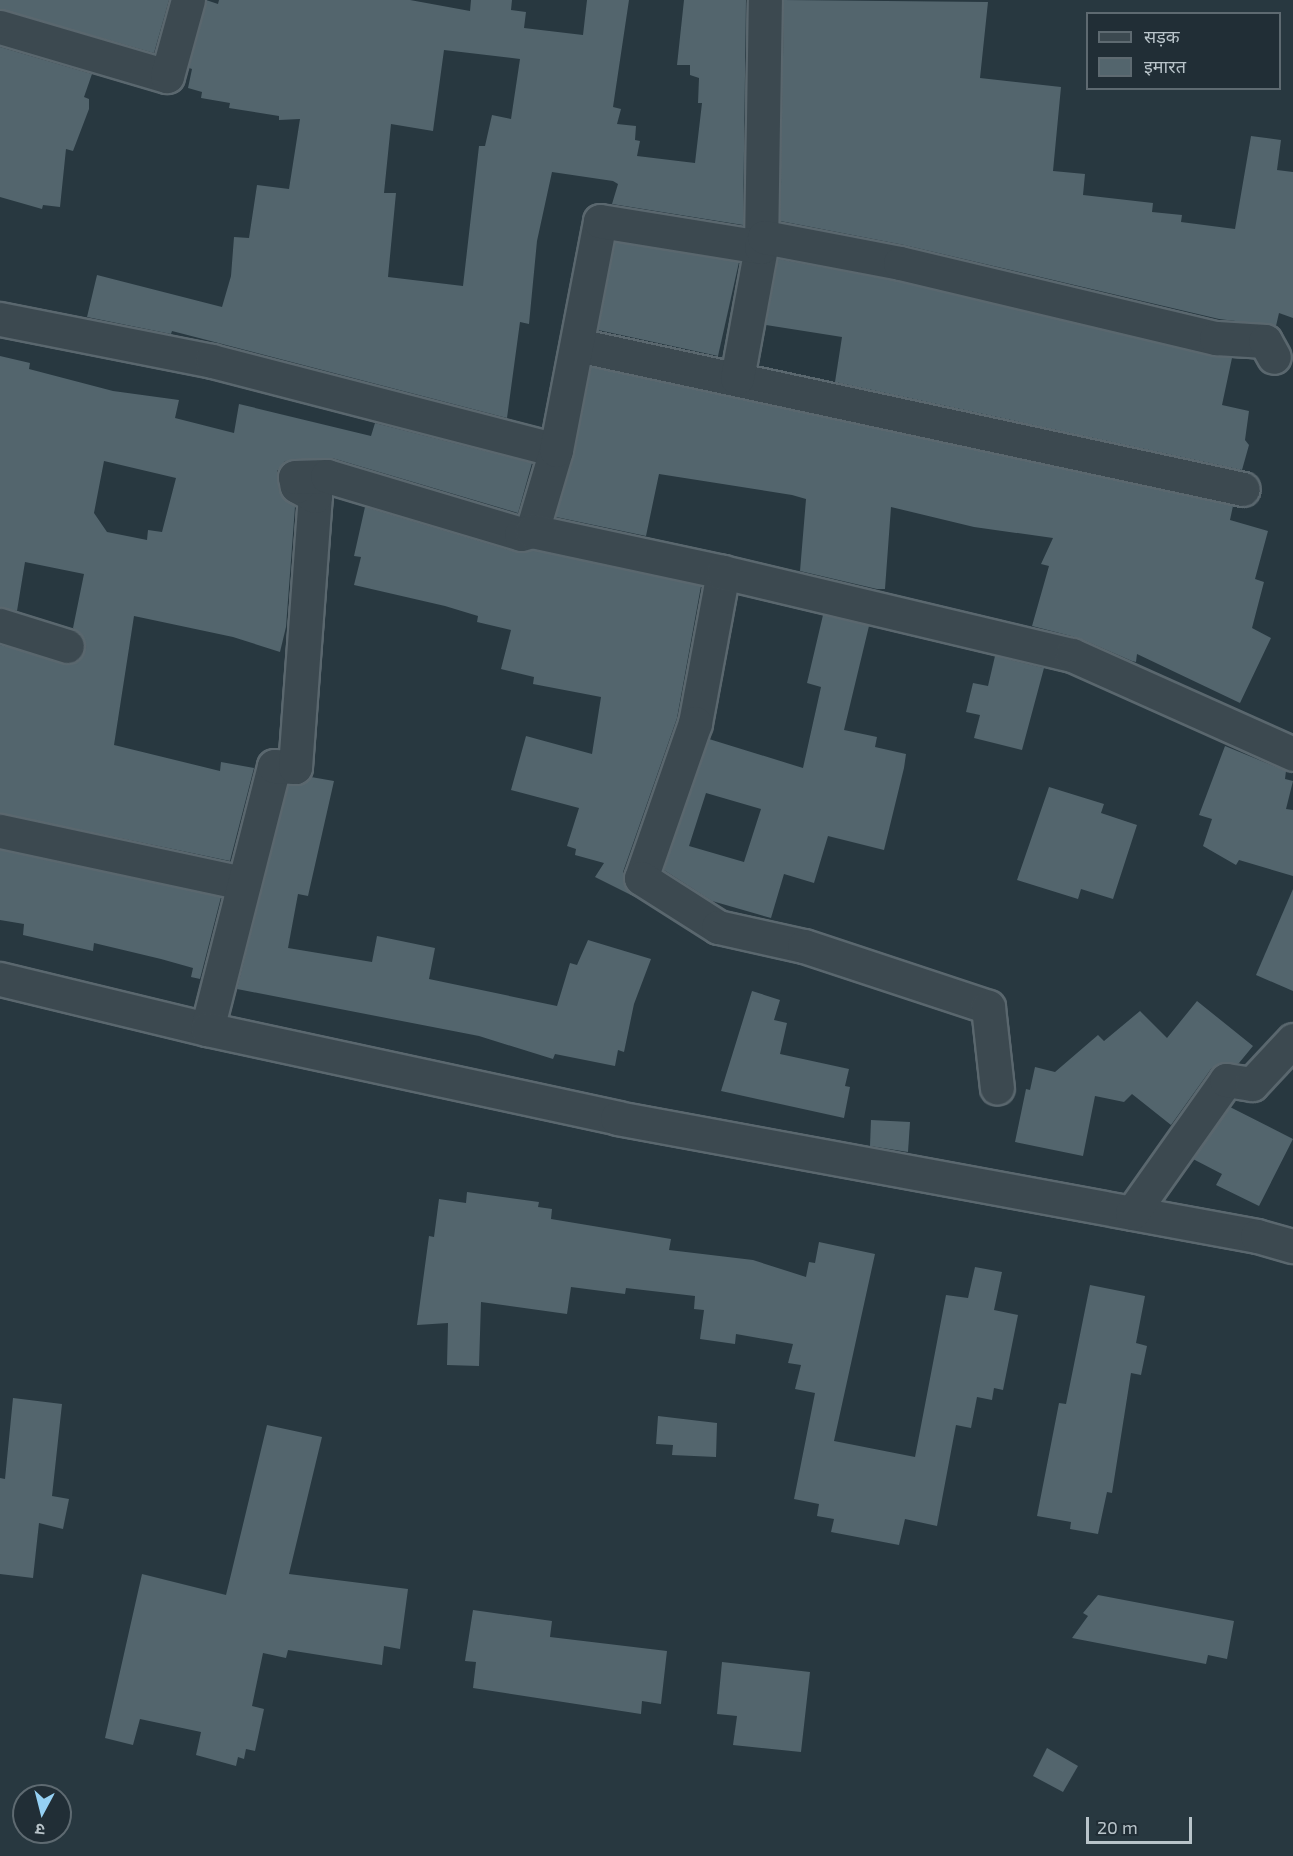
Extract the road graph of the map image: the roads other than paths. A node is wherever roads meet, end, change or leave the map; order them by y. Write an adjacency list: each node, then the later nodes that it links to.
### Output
1 (188, 0): 3 (street)
2 (765, 0): 4 (street)
3 (0, 27)
4 (761, 248): 6 (street); 7 (street); 8 (street)
5 (0, 319): 9 (street)
6 (577, 345): 8 (street); 9 (street)
7 (1274, 357)
8 (737, 378): 10 (street)
9 (556, 450): 11 (street)
10 (1243, 489)
11 (532, 531): 12 (street); 17 (street)
12 (723, 572): 15 (street); 21 (street)
13 (0, 625): 14 (street)
14 (67, 646)
15 (1293, 754)
16 (0, 831): 17 (street)
17 (243, 883): 19 (street)
18 (0, 979): 19 (street)
19 (207, 1029): 22 (street)
20 (1293, 1040): 22 (street)
21 (997, 1088)
22 (1132, 1213): 23 (street)
23 (1293, 1246)

